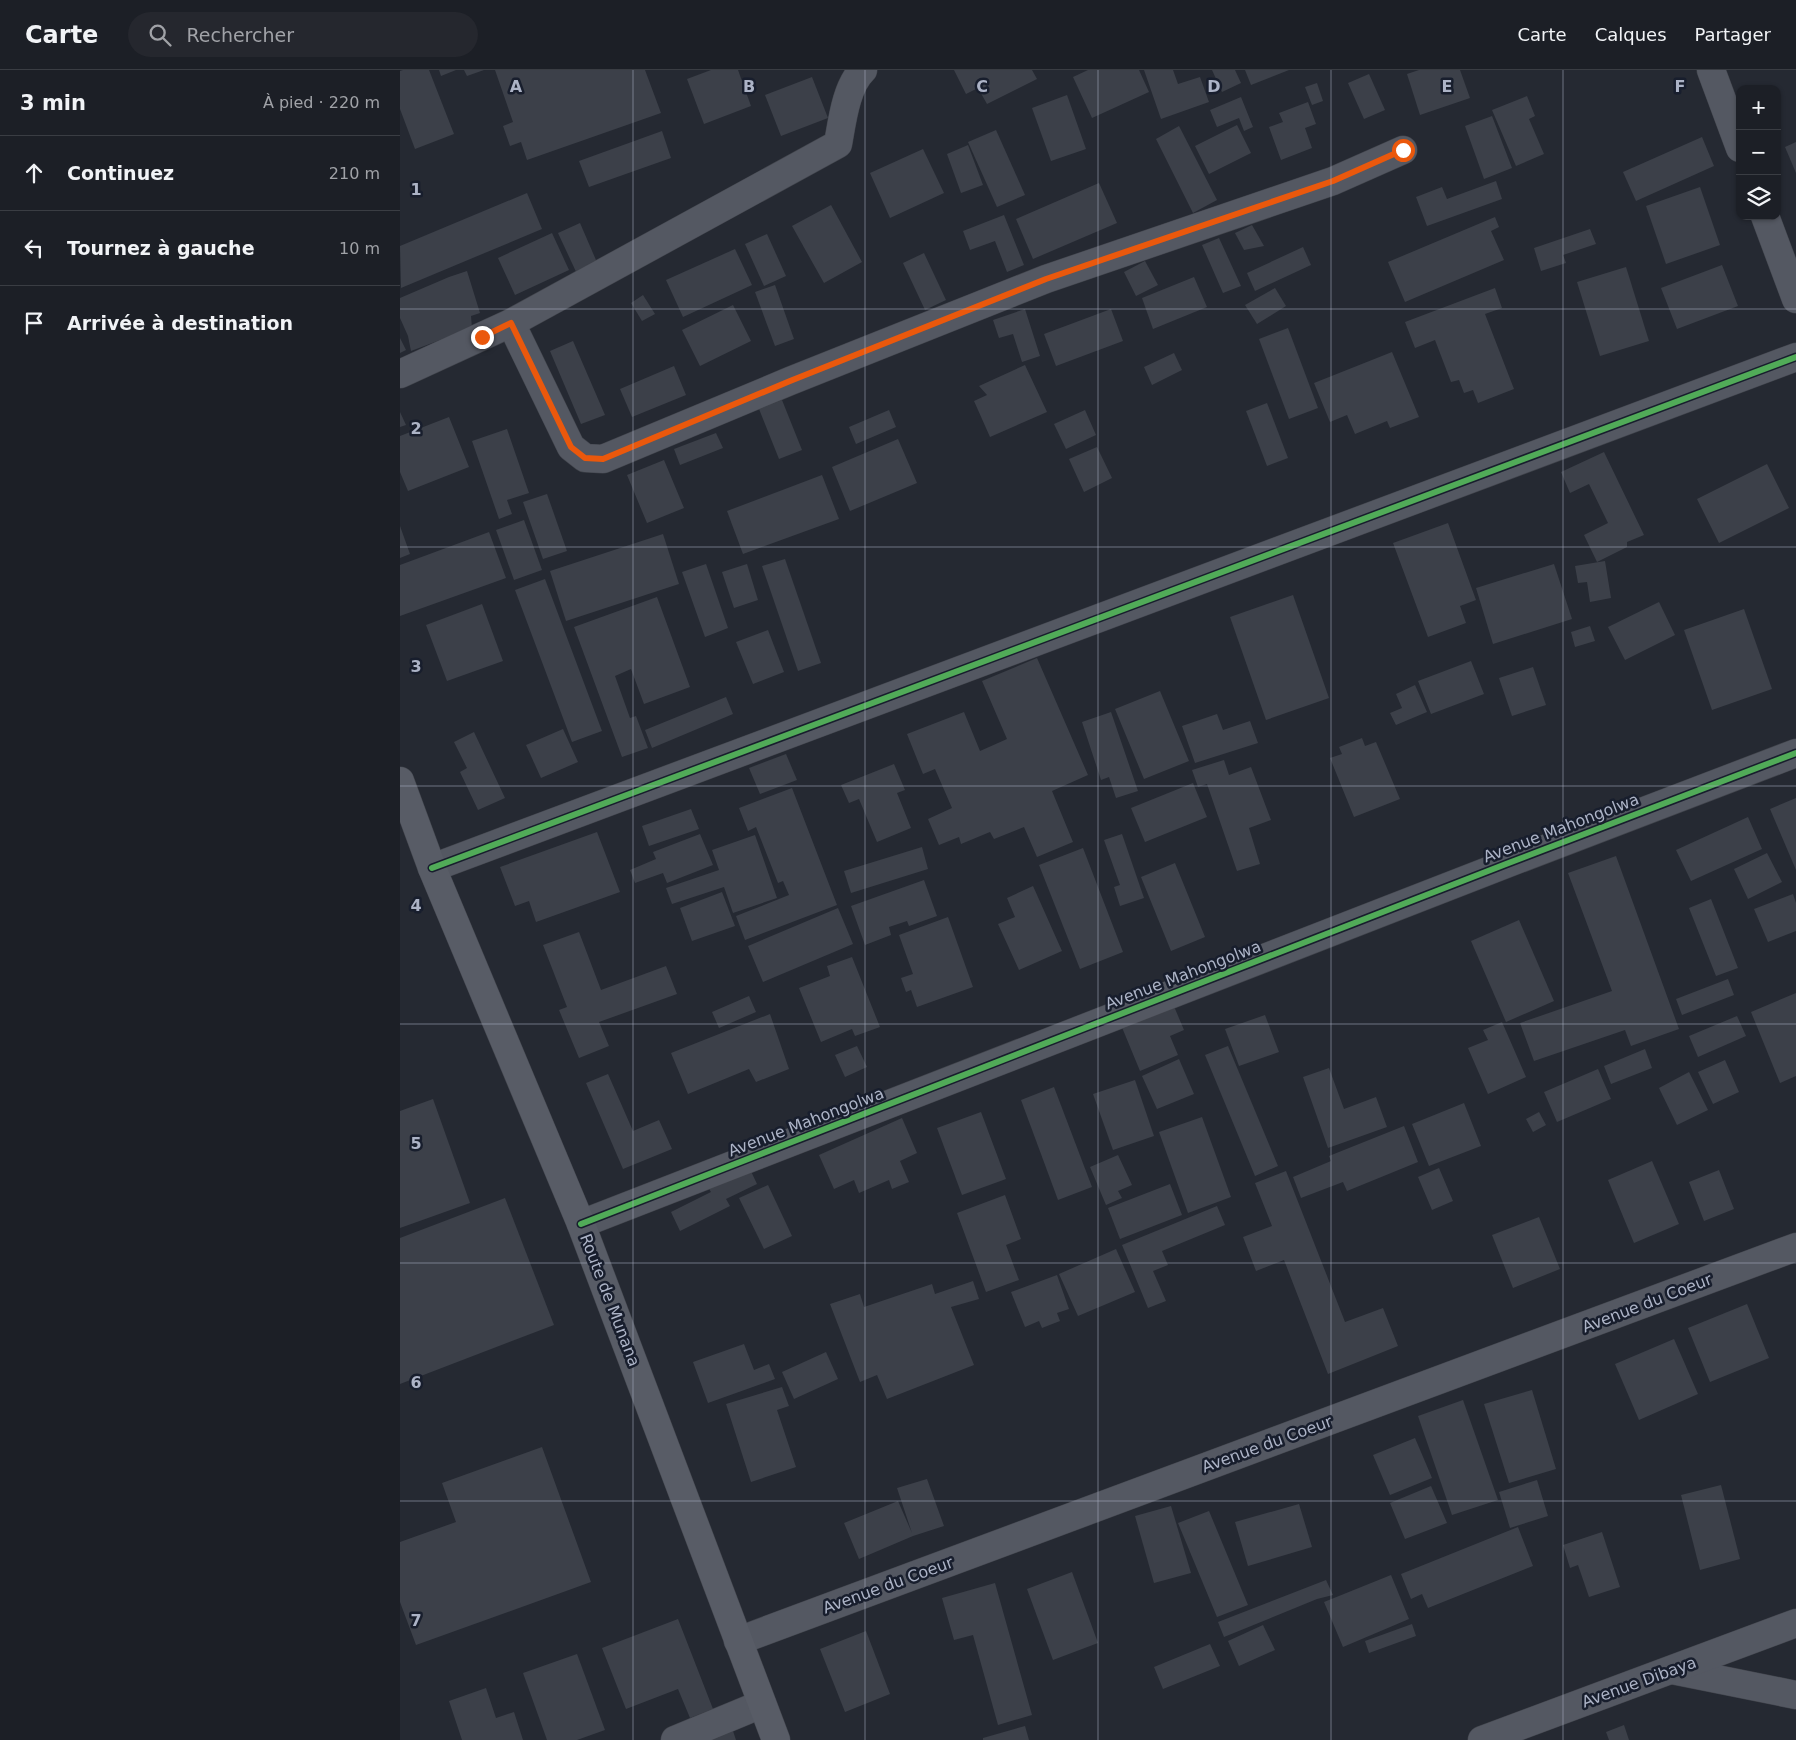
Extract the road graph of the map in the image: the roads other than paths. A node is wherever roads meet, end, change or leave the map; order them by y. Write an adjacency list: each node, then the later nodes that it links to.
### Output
1 (863, 70): 7 (street)
2 (1711, 70): 3 (street)
3 (1736, 137)
4 (1403, 150): 7 (street)
5 (1766, 220): 6 (street)
6 (1796, 299)
7 (511, 323): 9 (street)
8 (1796, 357): 12 (street)
9 (400, 374)
10 (1796, 753): 13 (street, Avenue Mahongolwa)
11 (400, 781): 12 (main road, Route de Munana)
12 (432, 868): 13 (main road, Route de Munana)
13 (581, 1224): 16 (main road, Route de Munana)
14 (1796, 1247): 16 (street, Avenue du Coeur)
15 (1796, 1623): 17 (street, Avenue Dibaya)
16 (738, 1641): 19 (main road, Route de Munana)
17 (1672, 1670): 18 (street); 22 (street, Avenue Dibaya)
18 (1796, 1695)
19 (762, 1704): 20 (street); 21 (main road, Route de Munana)
20 (675, 1740)
21 (776, 1740)
22 (1482, 1740)

